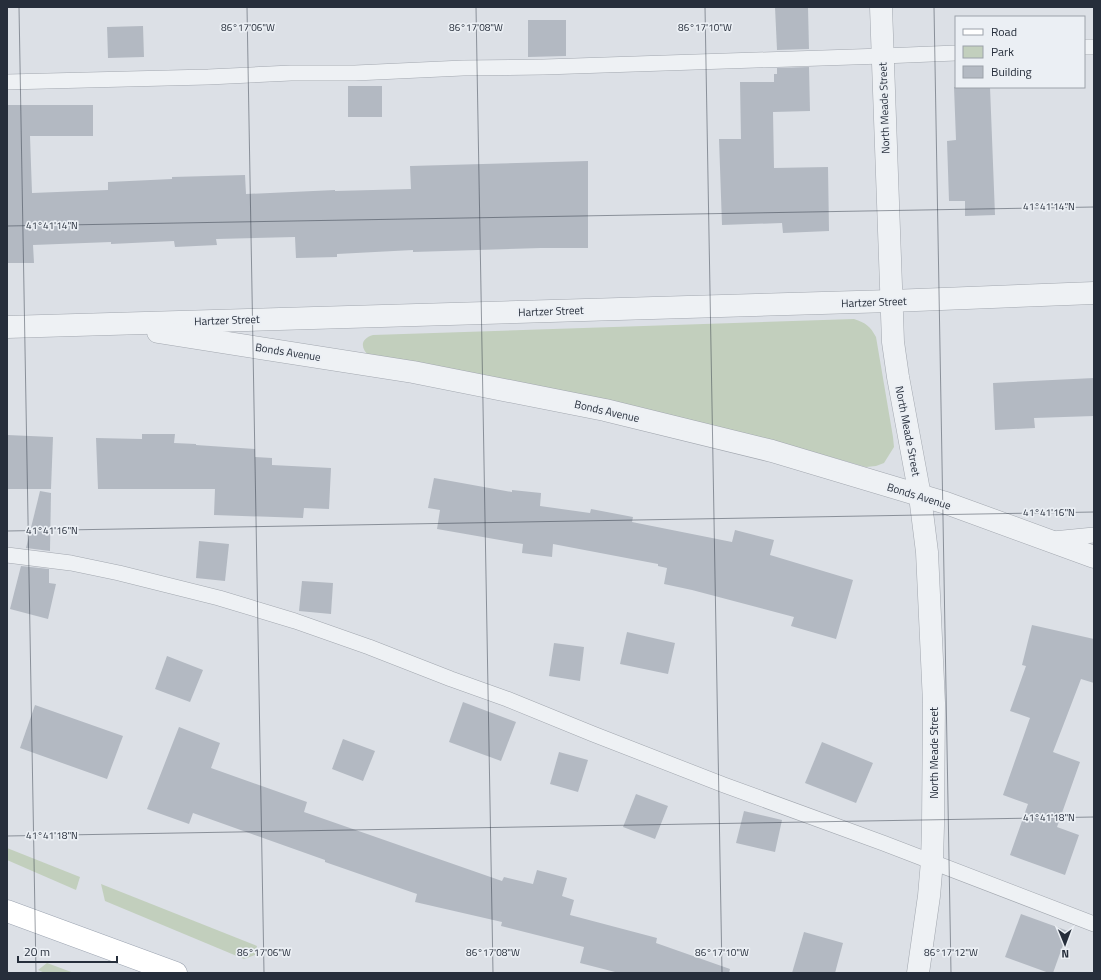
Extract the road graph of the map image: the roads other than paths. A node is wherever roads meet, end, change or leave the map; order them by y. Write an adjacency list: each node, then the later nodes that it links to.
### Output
1 (881, 7): 3 (street, North Meade Street)
2 (955, 53): 3 (lane)
3 (883, 56): 4 (lane); 6 (street, North Meade Street)
4 (7, 82)
5 (1094, 294): 6 (street, Hartzer Street)
6 (891, 301): 7 (street, Hartzer Street); 9 (street, North Meade Street)
7 (106, 323): 8 (street, Hartzer Street); 9 (street, Bonds Avenue)
8 (7, 327)
9 (920, 496): 11 (street, Bonds Avenue); 14 (street, North Meade Street)
10 (1094, 535): 11 (lane)
11 (1048, 540): 13 (street, Bonds Avenue)
12 (7, 555): 14 (lane)
13 (1094, 557)
14 (932, 862): 16 (lane); 18 (street, North Meade Street)
15 (7, 911): 17 (main road)
16 (1094, 924)
17 (176, 973)
18 (918, 973)

